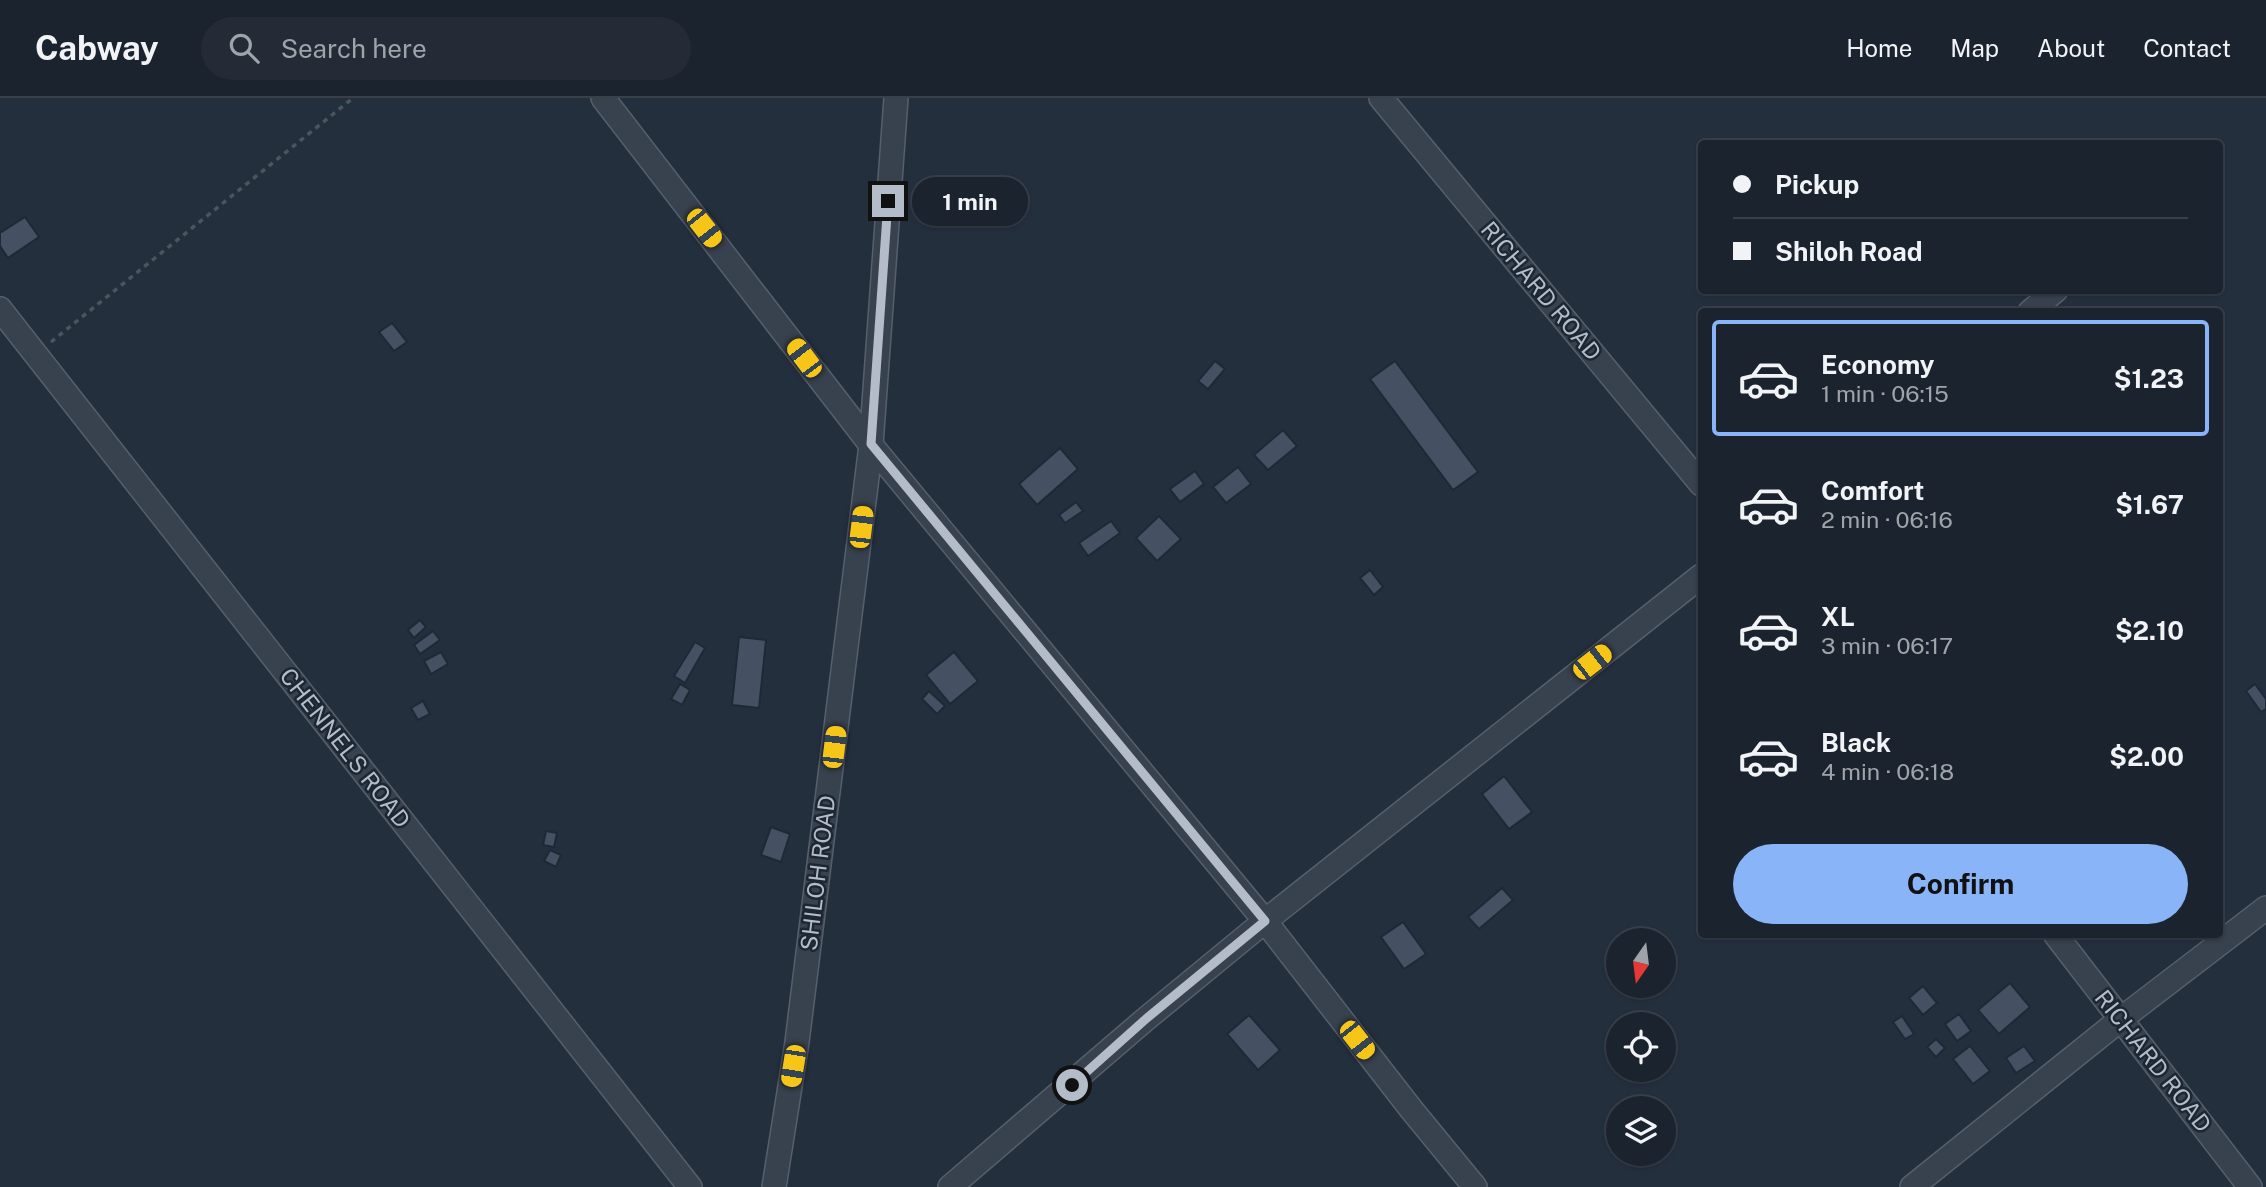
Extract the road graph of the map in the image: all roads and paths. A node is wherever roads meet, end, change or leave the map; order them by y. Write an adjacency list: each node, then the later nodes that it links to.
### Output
1 (353, 98): 8 (path)
2 (603, 98): 9 (street)
3 (897, 98): 9 (street, SHILOH ROAD)
4 (1381, 98): 10 (street, RICHARD ROAD)
5 (2051, 294): 6 (street)
6 (2035, 308)
7 (0, 309): 8 (street, CHENNELS ROAD)
8 (36, 354): 16 (street, CHENNELS ROAD)
9 (871, 444): 13 (street); 17 (street, SHILOH ROAD)
10 (1698, 480)
11 (1698, 578): 13 (street)
12 (2266, 908): 15 (street)
13 (1265, 921): 18 (street); 19 (street)
14 (2058, 938): 15 (street, RICHARD ROAD)
15 (2121, 1019): 20 (street); 21 (street, RICHARD ROAD)
16 (690, 1187)
17 (774, 1187)
18 (950, 1187)
19 (1475, 1187)
20 (1912, 1187)
21 (2250, 1187)

